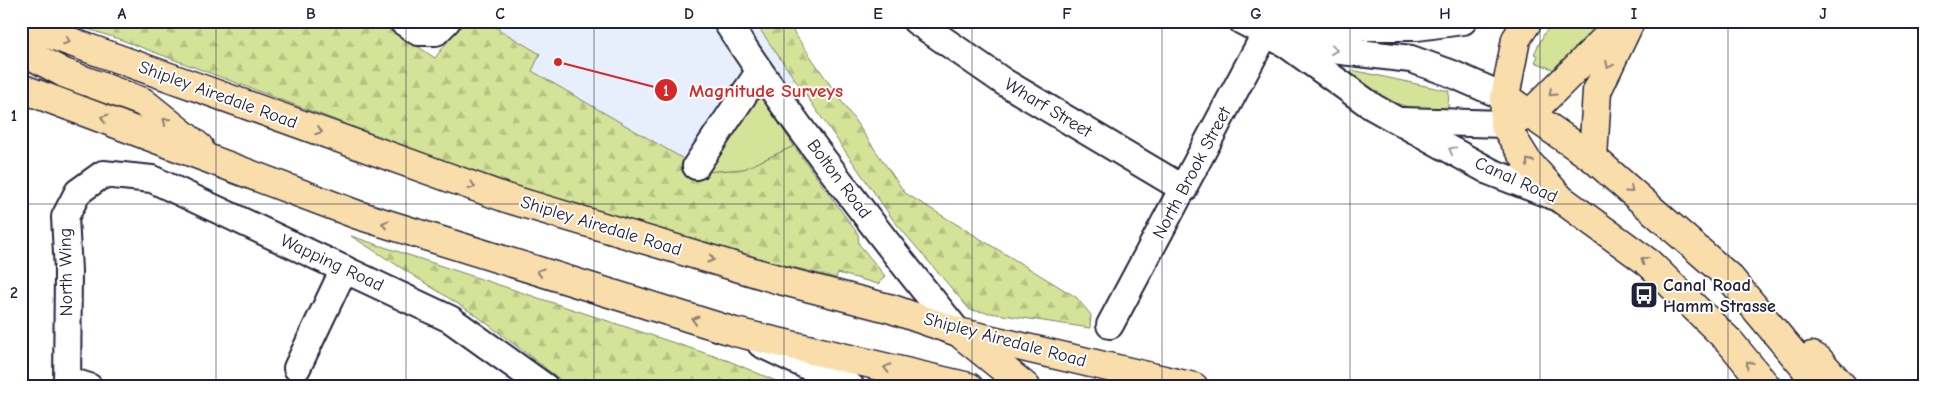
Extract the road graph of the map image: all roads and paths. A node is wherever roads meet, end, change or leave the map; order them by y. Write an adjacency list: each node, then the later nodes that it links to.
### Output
1 (447, 21): 9 (street)
2 (726, 21): 12 (street, Bolton Road)
3 (916, 21): 22 (street, Wharf Street)
4 (1242, 21): 11 (street, Canal Road)
5 (1463, 21): 11 (street)
6 (1528, 21): 14 (main road)
7 (1623, 21): 15 (main road, one-way to 15)
8 (1631, 21): 18 (main road, one-way to 18)
9 (410, 27)
10 (27, 31): 19 (main road, one-way to 10); 27 (main road, Shipley Airedale Road, one-way to 27)
11 (1275, 33): 14 (street, Canal Road, one-way to 14); 16 (street, Canal Road); 22 (street, North Brook Street)
12 (759, 72): 20 (street); 27 (street, Bolton Road)
13 (21, 88): 19 (main road, one-way to 13)
14 (1505, 97): 15 (main road); 17 (main road)
15 (1529, 115): 17 (main road); 18 (main road)
16 (1398, 121): 17 (street); 23 (street, Canal Road, one-way to 16)
17 (1504, 124): 23 (main road, one-way to 17)
18 (1594, 158): 28 (main road, one-way to 28)
19 (218, 162): 26 (main road, one-way to 19)
20 (696, 166)
21 (103, 174): 24 (street, Wapping Road); 30 (street, North Wing)
22 (1184, 189): 25 (street, North Brook Street)
23 (1560, 199): 36 (main road, Canal Road, one-way to 23)
24 (344, 269): 29 (street); 31 (street, Wapping Road)
25 (1110, 325)
26 (735, 332): 32 (street); 33 (main road, one-way to 26)
27 (958, 332): 34 (main road); 35 (main road, Shipley Airedale Road)
28 (1776, 335): 37 (main road); 38 (main road)
29 (297, 368)
30 (74, 384)
31 (545, 387)
32 (851, 387)
33 (969, 387)
34 (1026, 387)
35 (1194, 387)
36 (1767, 387)
37 (1821, 387)
38 (1843, 387)

